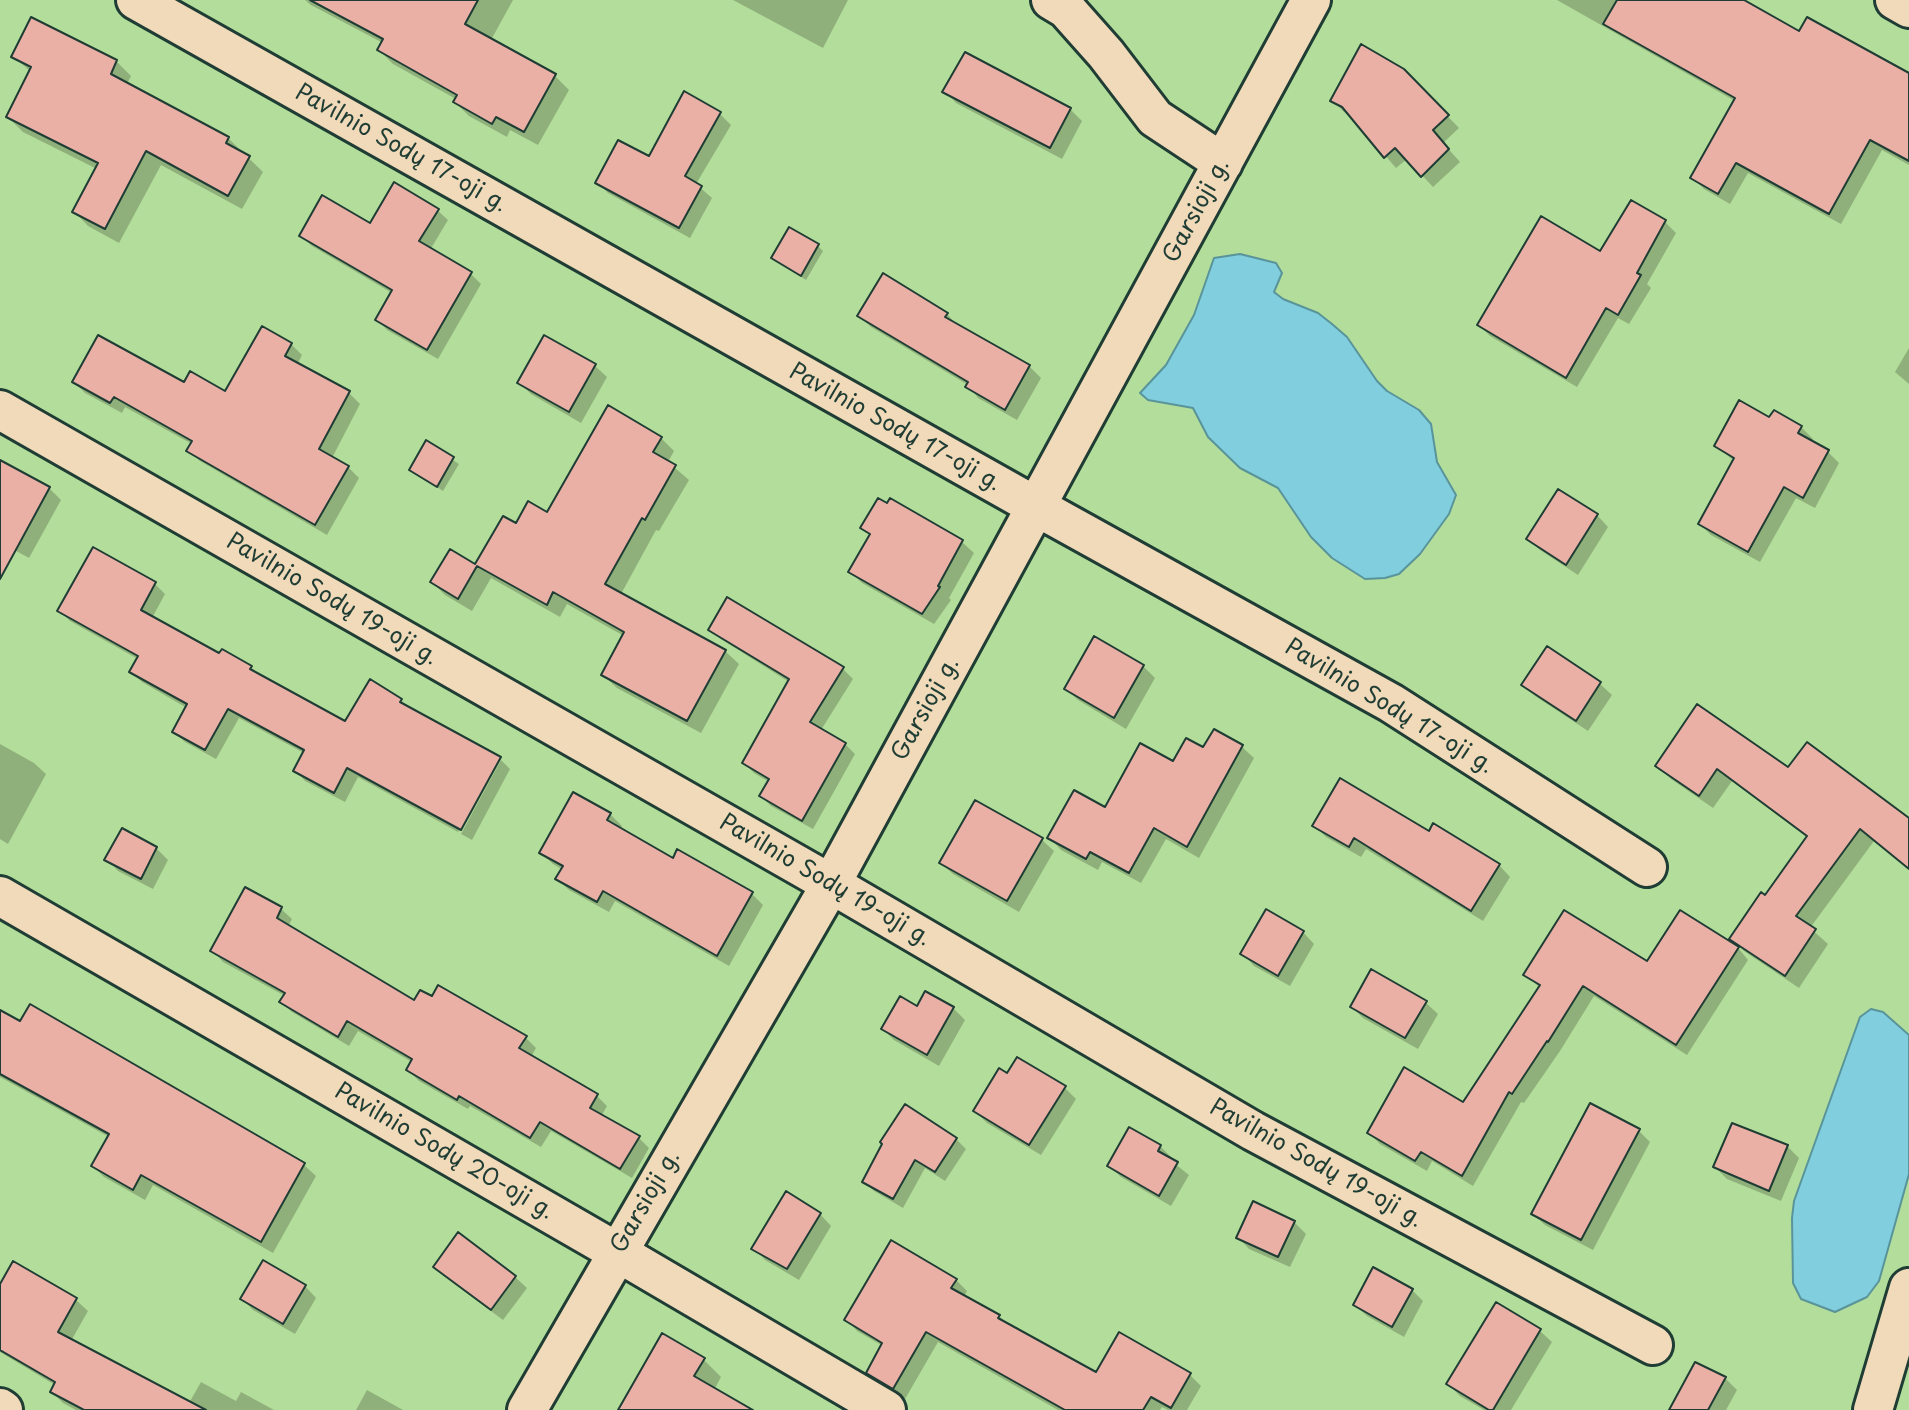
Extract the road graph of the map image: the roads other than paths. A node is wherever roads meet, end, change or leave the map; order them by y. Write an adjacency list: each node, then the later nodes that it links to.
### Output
1 (136, 0): 8 (street, Pavilnio Sodų 17-oji g.)
2 (1051, 0): 6 (street)
3 (1311, 0): 6 (street, Garsioji g.)
4 (1895, 0): 5 (street)
5 (1909, 8)
6 (1223, 163): 8 (street, Garsioji g.)
7 (0, 410): 10 (street, Pavilnio Sodų 19-oji g.)
8 (1037, 507): 9 (street, Pavilnio Sodų 17-oji g.); 10 (street, Garsioji g.)
9 (1647, 867)
10 (831, 884): 12 (street, Garsioji g.); 14 (street, Pavilnio Sodų 19-oji g.)
11 (0, 896): 12 (street, Pavilnio Sodų 20-oji g.)
12 (617, 1252): 15 (street, Garsioji g.); 16 (street, Pavilnio Sodų 20-oji g.)
13 (1909, 1288): 17 (street)
14 (1653, 1345)
15 (527, 1410)
16 (886, 1410)
17 (1873, 1410)

